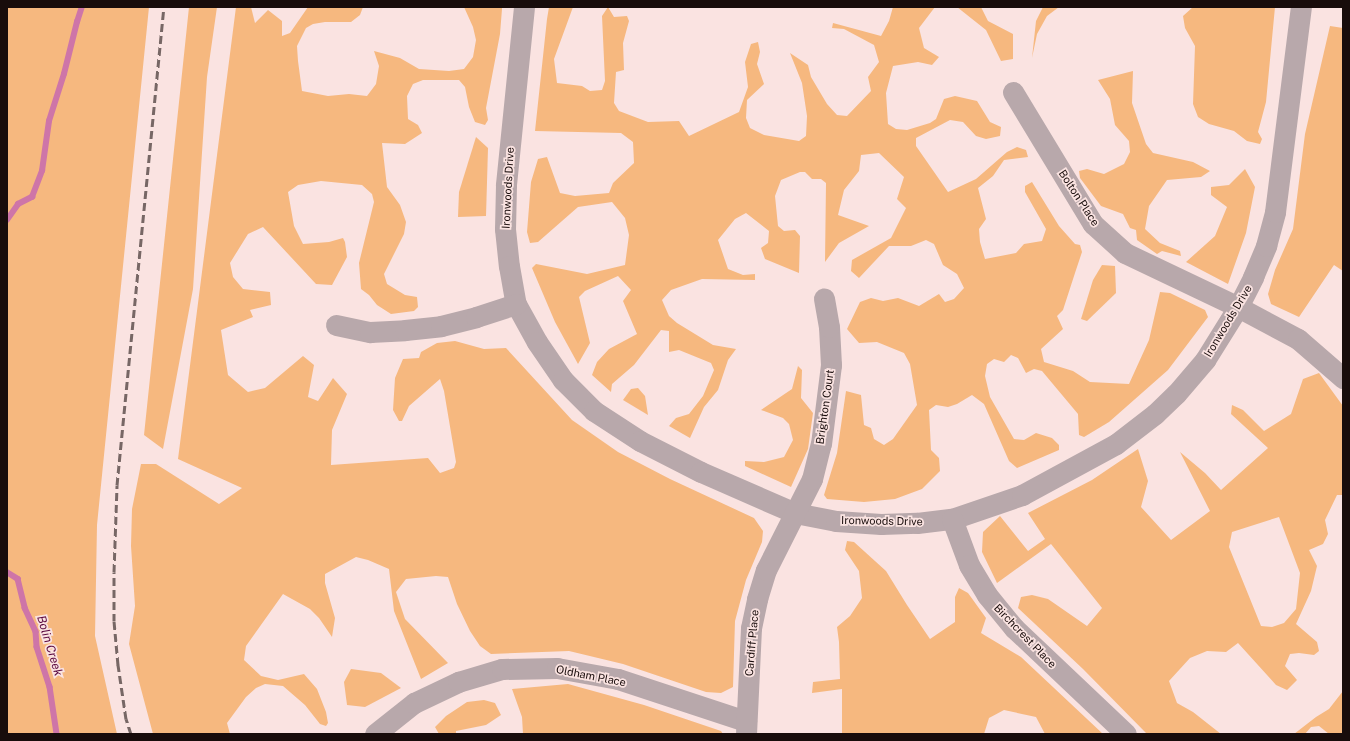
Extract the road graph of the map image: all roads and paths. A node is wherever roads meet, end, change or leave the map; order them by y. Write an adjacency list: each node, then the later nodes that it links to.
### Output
1 (524, 7): 5 (street, Ironwoods Drive)
2 (1301, 7): 6 (street, Ironwoods Drive)
3 (1013, 92): 6 (street, Bolton Place)
4 (824, 298): 9 (street, Brighton Court)
5 (516, 304): 7 (street); 9 (street, Ironwoods Drive)
6 (1238, 307): 8 (street, Bolton Place); 10 (street, Ironwoods Drive)
7 (336, 325)
8 (1343, 378)
9 (795, 513): 10 (street, Ironwoods Drive); 11 (street, Cardiff Place)
10 (952, 519): 13 (street, Birchcrest Place)
11 (746, 728): 12 (street, Oldham Place)
12 (375, 734)
13 (1126, 734)

